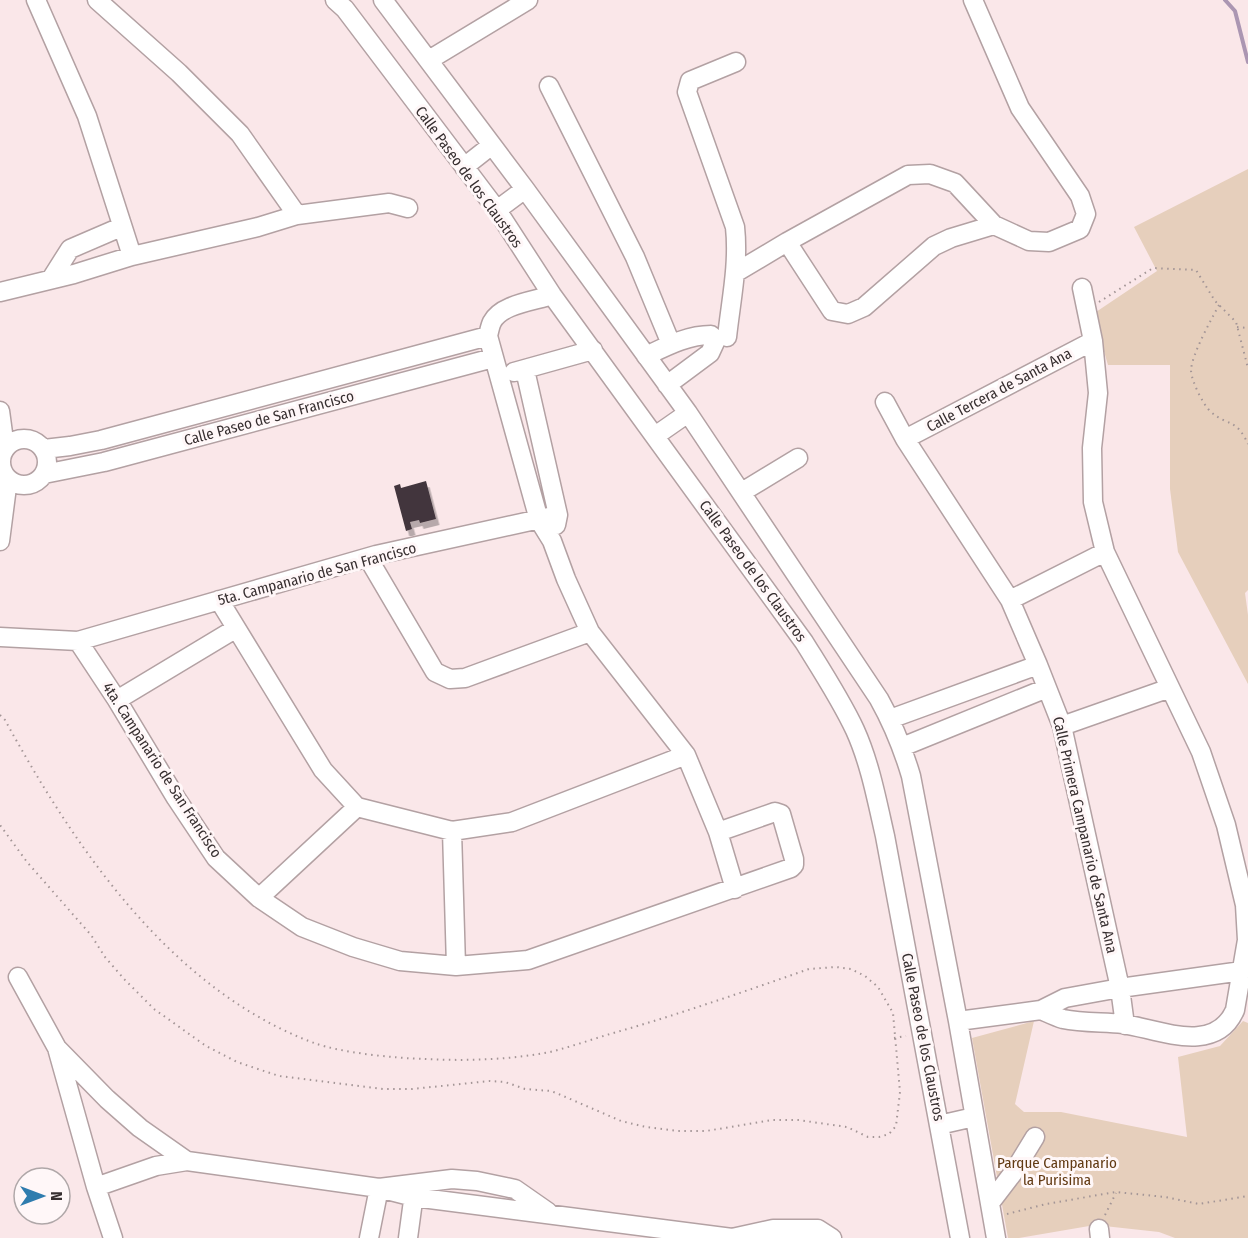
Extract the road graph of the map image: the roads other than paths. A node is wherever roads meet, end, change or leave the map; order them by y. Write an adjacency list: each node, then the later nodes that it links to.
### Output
1 (36, 0): 18 (street)
2 (97, 0): 16 (street)
3 (335, 0): 12 (street, Calle Paseo de los Claustros)
4 (383, 0): 8 (street, Calle Paseo de los Claustros)
5 (528, 0): 7 (street)
6 (973, 0): 17 (street)
7 (508, 6): 8 (street)
8 (429, 60): 11 (street, Calle Paseo de los Claustros)
9 (736, 62): 21 (street)
10 (549, 86): 29 (street)
11 (492, 145): 12 (street); 13 (street, Calle Paseo de los Claustros)
12 (464, 167): 15 (street, Calle Paseo de los Claustros)
13 (525, 189): 15 (street); 31 (street, Calle Paseo de los Claustros)
14 (408, 208): 16 (street)
15 (497, 210): 25 (street, Calle Paseo de los Claustros)
16 (297, 215): 20 (street)
17 (994, 225): 19 (street); 19 (street)
18 (121, 227): 20 (street); 22 (street)
19 (787, 242): 21 (street)
20 (132, 256): 22 (street)
21 (735, 273): 27 (street)
22 (51, 279): 24 (street)
23 (1082, 288): 28 (street)
24 (0, 292)
25 (552, 295): 26 (street); 30 (street, Calle Paseo de los Claustros)
26 (488, 336): 32 (street); 35 (street, Calle Paseo de San Francisco)
27 (729, 336): 29 (street); 34 (street)
28 (1093, 340): 41 (street, Calle Tercera de Santa Ana); 52 (street)
29 (671, 344): 31 (street)
30 (593, 350): 33 (street, Calle Paseo de San Francisco); 40 (street, Calle Paseo de los Claustros)
31 (646, 356): 34 (street, Calle Paseo de los Claustros)
32 (496, 367): 33 (street, Calle Paseo de San Francisco); 39 (street, Calle Paseo de San Francisco); 49 (street)
33 (525, 370): 48 (street)
34 (667, 385): 38 (street, Calle Paseo de los Claustros)
35 (272, 393): 39 (street); 43 (street, Calle Paseo de San Francisco)
36 (885, 402): 41 (street, Calle Primera Campanario de Santa Ana)
37 (0, 411): 42 (street)
38 (688, 413): 40 (street); 47 (street, Calle Paseo de los Claustros)
39 (277, 415): 45 (street, Calle Paseo de San Francisco)
40 (655, 436): 82 (street, Calle Paseo de los Claustros)
41 (905, 439): 55 (street, Calle Primera Campanario de Santa Ana)
42 (5, 448): 43 (street); 46 (street)
43 (44, 449): 45 (street)
44 (798, 458): 47 (street)
45 (44, 474): 46 (street)
46 (8, 479): 50 (street)
47 (742, 492): 64 (street, Calle Paseo de los Claustros)
48 (558, 515): 49 (street, 5ta. Campanario de San Francisco); 51 (street)
49 (539, 520): 51 (street); 53 (street, 5ta. Campanario de San Francisco)
50 (0, 541)
51 (552, 541): 57 (street)
52 (1105, 552): 55 (street); 62 (street)
53 (368, 558): 54 (street, 5ta. Campanario de San Francisco); 57 (street)
54 (219, 600): 56 (street); 59 (street, 5ta. Campanario de San Francisco)
55 (1010, 600): 60 (street, Calle Primera Campanario de Santa Ana)
56 (235, 629): 63 (street); 68 (street)
57 (590, 632): 67 (street)
58 (0, 637): 59 (street)
59 (78, 640): 63 (street, 4ta. Campanario de San Francisco)
60 (1038, 665): 61 (street, Calle Primera Campanario de Santa Ana); 64 (street)
61 (1047, 688): 65 (street, Calle Primera Campanario de Santa Ana); 66 (street)
62 (1170, 688): 65 (street); 74 (street)
63 (117, 700): 72 (street, 4ta. Campanario de San Francisco)
64 (890, 719): 66 (street, Calle Paseo de los Claustros)
65 (1062, 726): 76 (street, Calle Primera Campanario de Santa Ana)
66 (902, 747): 78 (street, Calle Paseo de los Claustros)
67 (686, 755): 69 (street); 70 (street)
68 (357, 807): 69 (street); 72 (street)
69 (452, 831): 73 (street)
70 (718, 832): 71 (street); 71 (street, 4ta. Campanario de San Francisco)
71 (735, 889): 73 (street, 4ta. Campanario de San Francisco)
72 (259, 898): 73 (street, 4ta. Campanario de San Francisco)
73 (456, 966)
74 (1242, 971): 76 (street); 79 (street)
75 (18, 977): 80 (street)
76 (1120, 988): 77 (street); 79 (street, Calle Primera Campanario de Santa Ana)
77 (1041, 1010): 78 (street); 79 (street)
78 (958, 1021): 81 (street, Calle Paseo de los Claustros)
79 (1125, 1025)
80 (57, 1048): 84 (street); 85 (street)
81 (974, 1117): 82 (street); 88 (street, Calle Paseo de los Claustros)
82 (939, 1125): 94 (street, Calle Paseo de los Claustros)
83 (1035, 1137): 88 (street)
84 (187, 1161): 85 (street); 86 (street)
85 (96, 1187): 89 (street)
86 (379, 1188): 87 (street); 90 (street)
87 (415, 1190): 91 (street); 92 (street)
88 (991, 1211): 95 (street, Calle Paseo de los Claustros)
89 (113, 1238)
90 (369, 1238)
91 (408, 1238)
92 (732, 1238): 93 (street)
93 (832, 1238)
94 (960, 1238)
95 (996, 1238)

